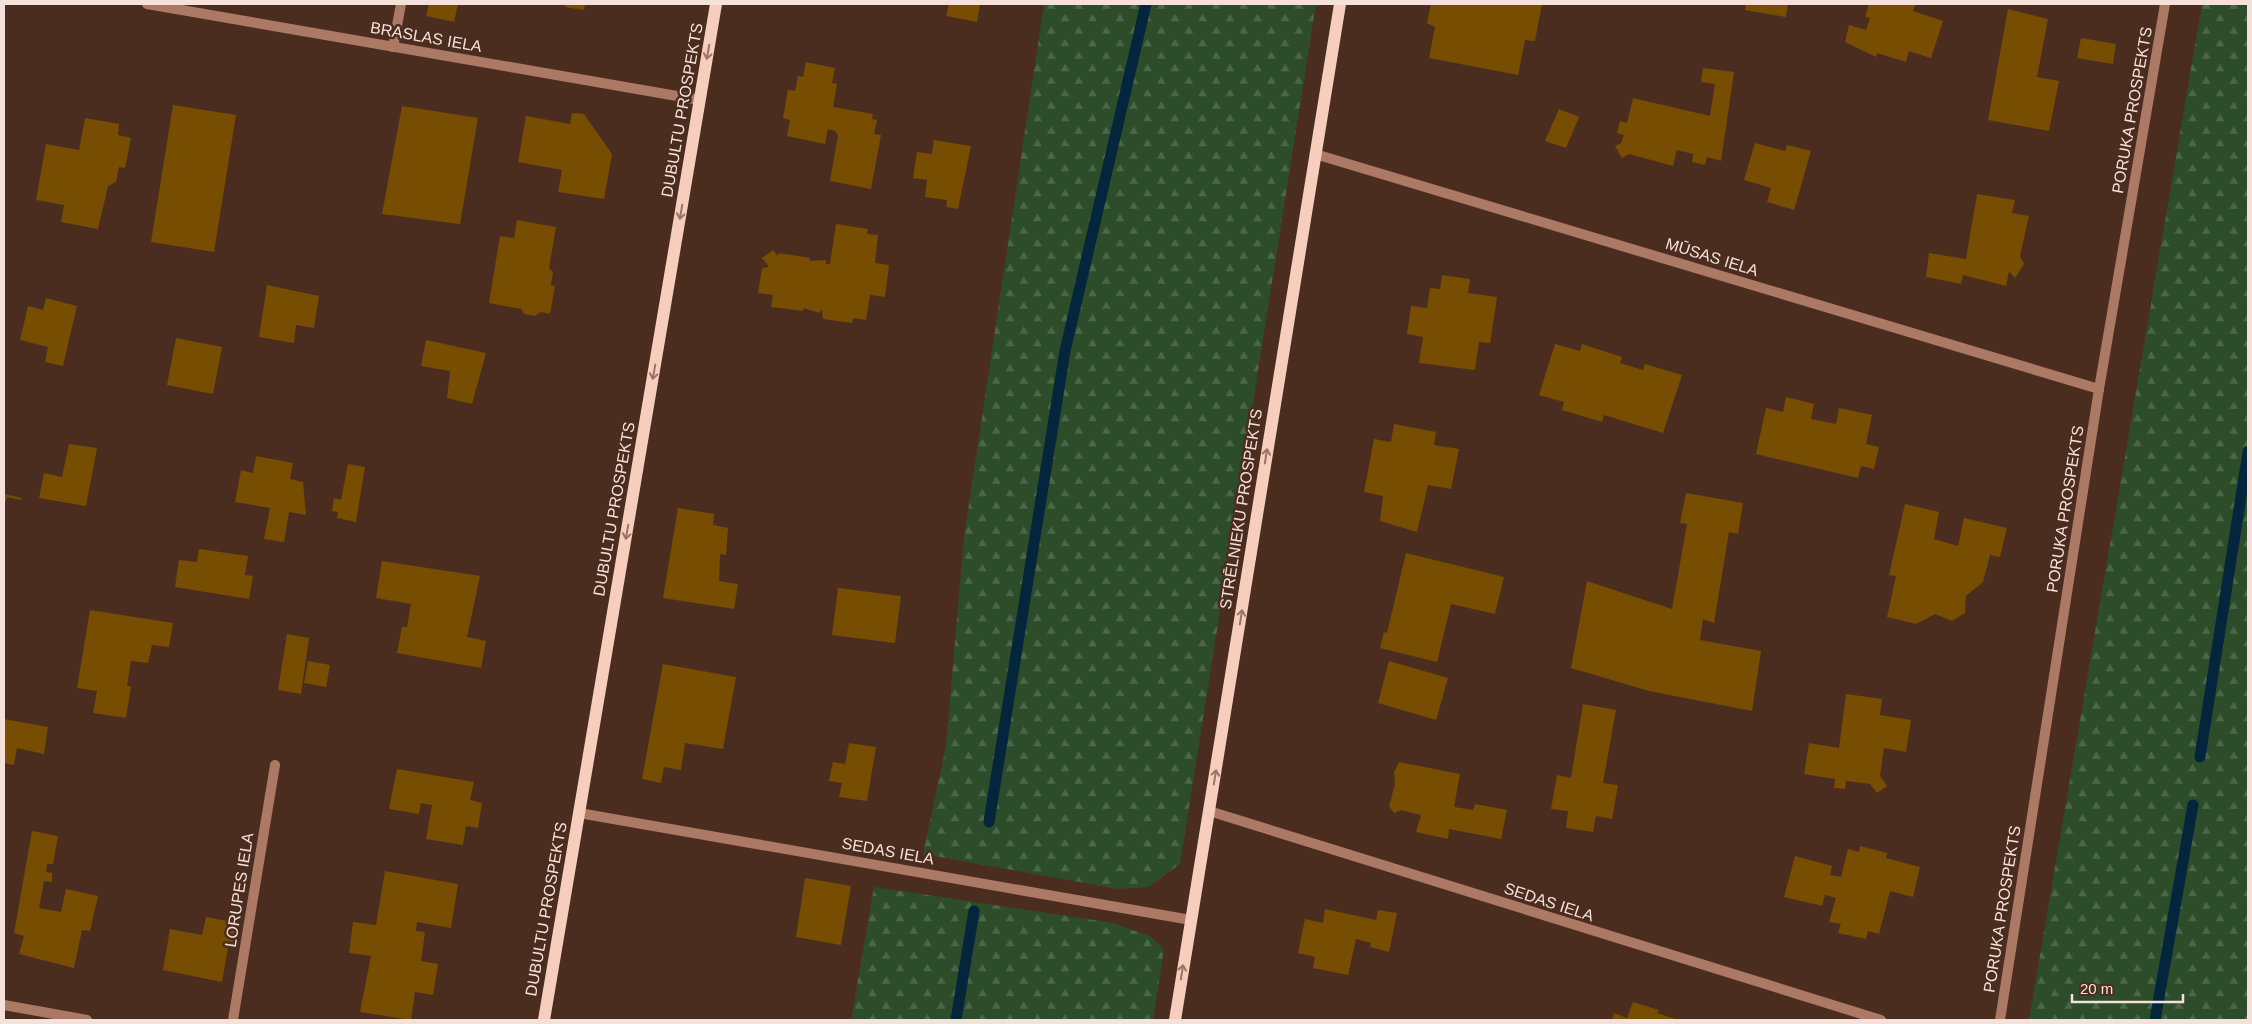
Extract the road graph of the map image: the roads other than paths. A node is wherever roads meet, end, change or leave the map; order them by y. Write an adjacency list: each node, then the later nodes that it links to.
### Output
1 (147, 4): 6 (street, BRASLAS IELA)
2 (401, 4): 6 (street)
3 (716, 4): 7 (main road, DUBULTU PROSPEKTS, one-way to 7)
4 (1340, 4): 8 (main road, STRĒLNIEKU PROSPEKTS)
5 (2165, 4): 9 (street, PORUKA PROSPEKTS)
6 (394, 47): 7 (street, BRASLAS IELA)
7 (700, 100): 12 (main road, DUBULTU PROSPEKTS, one-way to 12)
8 (1315, 154): 9 (street, MŪSAS IELA); 11 (main road, STRĒLNIEKU PROSPEKTS, one-way to 8)
9 (2100, 389): 20 (street, PORUKA PROSPEKTS)
10 (275, 765): 16 (street, LORUPES IELA)
11 (1210, 810): 13 (main road, STRĒLNIEKU PROSPEKTS); 19 (street, SEDAS IELA)
12 (579, 813): 13 (street, SEDAS IELA); 17 (main road, DUBULTU PROSPEKTS)
13 (1191, 920): 18 (main road, STRĒLNIEKU PROSPEKTS, one-way to 13)
14 (4, 1005): 15 (street)
15 (87, 1020)
16 (233, 1020)
17 (544, 1020)
18 (1175, 1020)
19 (1881, 1020)
20 (2000, 1020)

